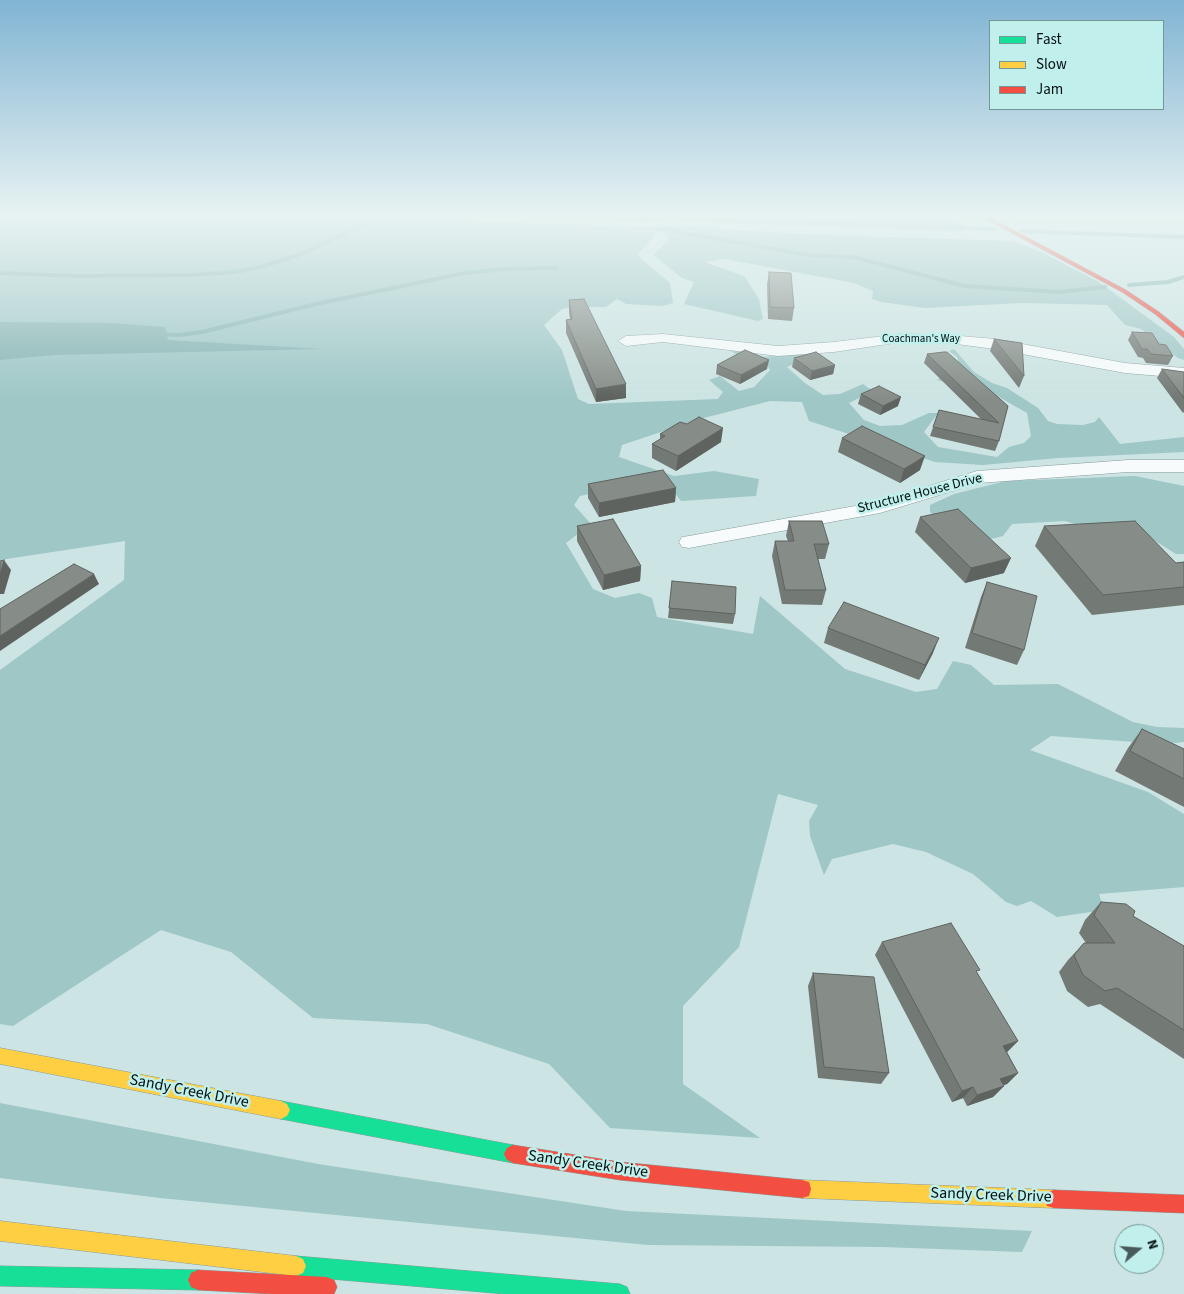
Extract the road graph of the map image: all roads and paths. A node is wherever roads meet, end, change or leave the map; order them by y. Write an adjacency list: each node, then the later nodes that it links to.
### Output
1 (1098, 277): 2 (main road)
2 (1183, 333)
3 (626, 341): 4 (street, Coachman's Way)
4 (1184, 373)
5 (1184, 466): 6 (street, Structure House Drive)
6 (689, 542)
7 (0, 1056): 8 (main road, Sandy Creek Drive)
8 (1184, 1204)
9 (0, 1231): 11 (main road)
10 (0, 1276): 12 (main road)
11 (528, 1286): 13 (main road); 14 (main road)
12 (340, 1288)
13 (493, 1294)
14 (620, 1294)

